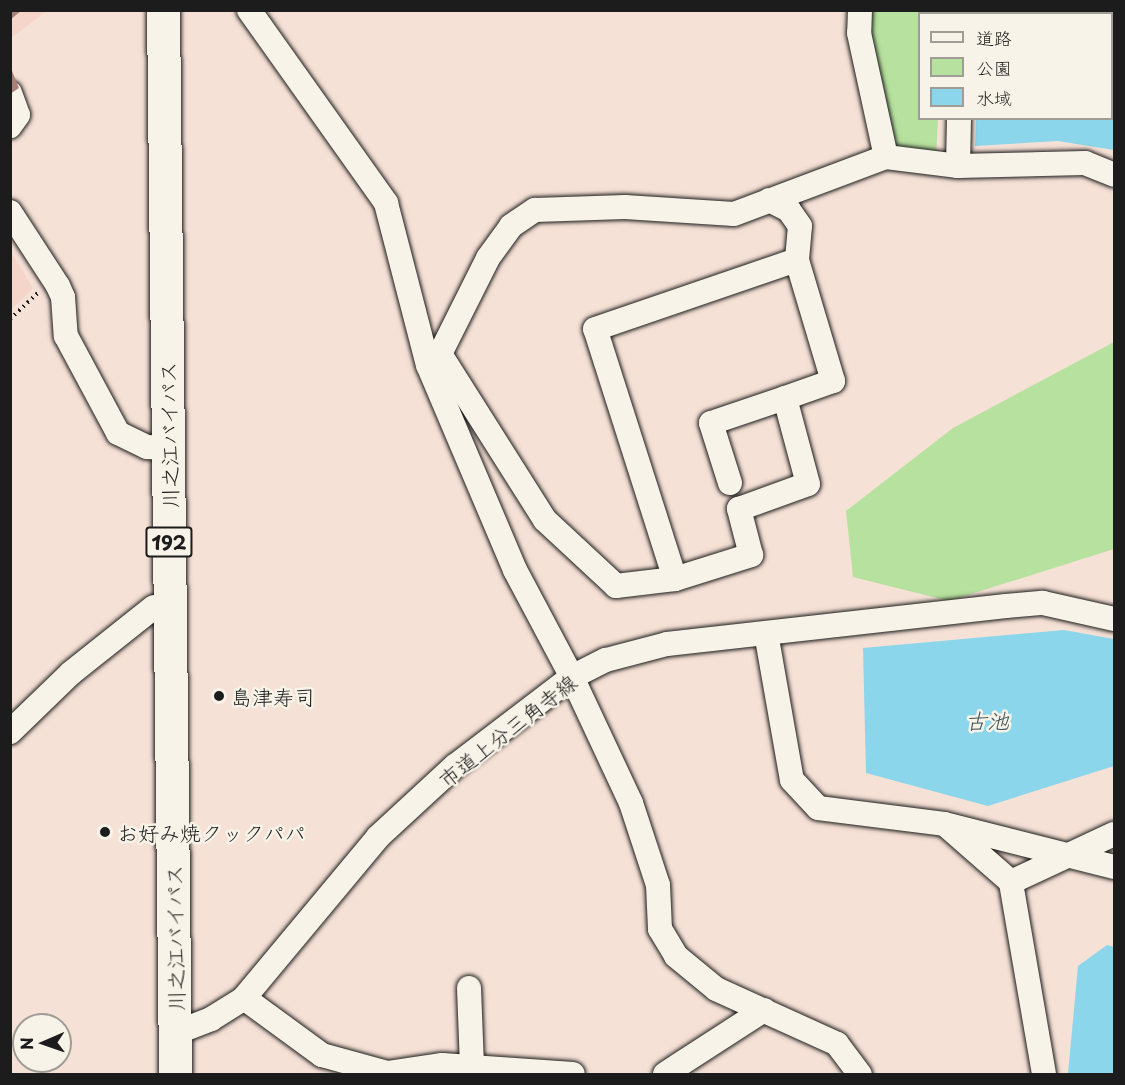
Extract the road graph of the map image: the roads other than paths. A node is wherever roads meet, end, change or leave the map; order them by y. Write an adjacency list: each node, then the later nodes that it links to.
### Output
1 (163, 10): 15 (highway, 川之江バイパス / 192)
2 (249, 10): 13 (street)
3 (860, 10): 7 (street)
4 (10, 93): 6 (street)
5 (959, 120): 8 (street)
6 (10, 126)
7 (886, 157): 8 (street); 10 (street)
8 (958, 166): 9 (street)
9 (1114, 175)
10 (769, 200): 12 (street); 13 (street)
11 (10, 212): 15 (street)
12 (797, 260): 14 (street); 17 (street)
13 (434, 360): 17 (street); 21 (street)
14 (785, 398): 16 (street); 17 (street)
15 (168, 448): 31 (highway, 川之江バイパス / 192)
16 (718, 472)
17 (675, 579)
18 (154, 606): 22 (street)
19 (1114, 619): 20 (street, 市道上分三角寺線)
20 (766, 633): 21 (street, 市道上分三角寺線); 23 (street)
21 (572, 677): 29 (street, 市道上分三角寺線); 30 (street)
22 (10, 732)
23 (944, 824): 25 (street); 27 (street)
24 (1114, 834): 25 (street)
25 (1070, 855): 26 (street); 27 (street)
26 (1114, 867)
27 (1011, 882): 36 (street)
28 (469, 988): 32 (street)
29 (244, 998): 31 (street, 市道上分三角寺線); 32 (street)
30 (764, 1010): 34 (street); 35 (street)
31 (172, 1061)
32 (472, 1066): 33 (street)
33 (573, 1074)
34 (665, 1074)
35 (860, 1074)
36 (1044, 1074)

